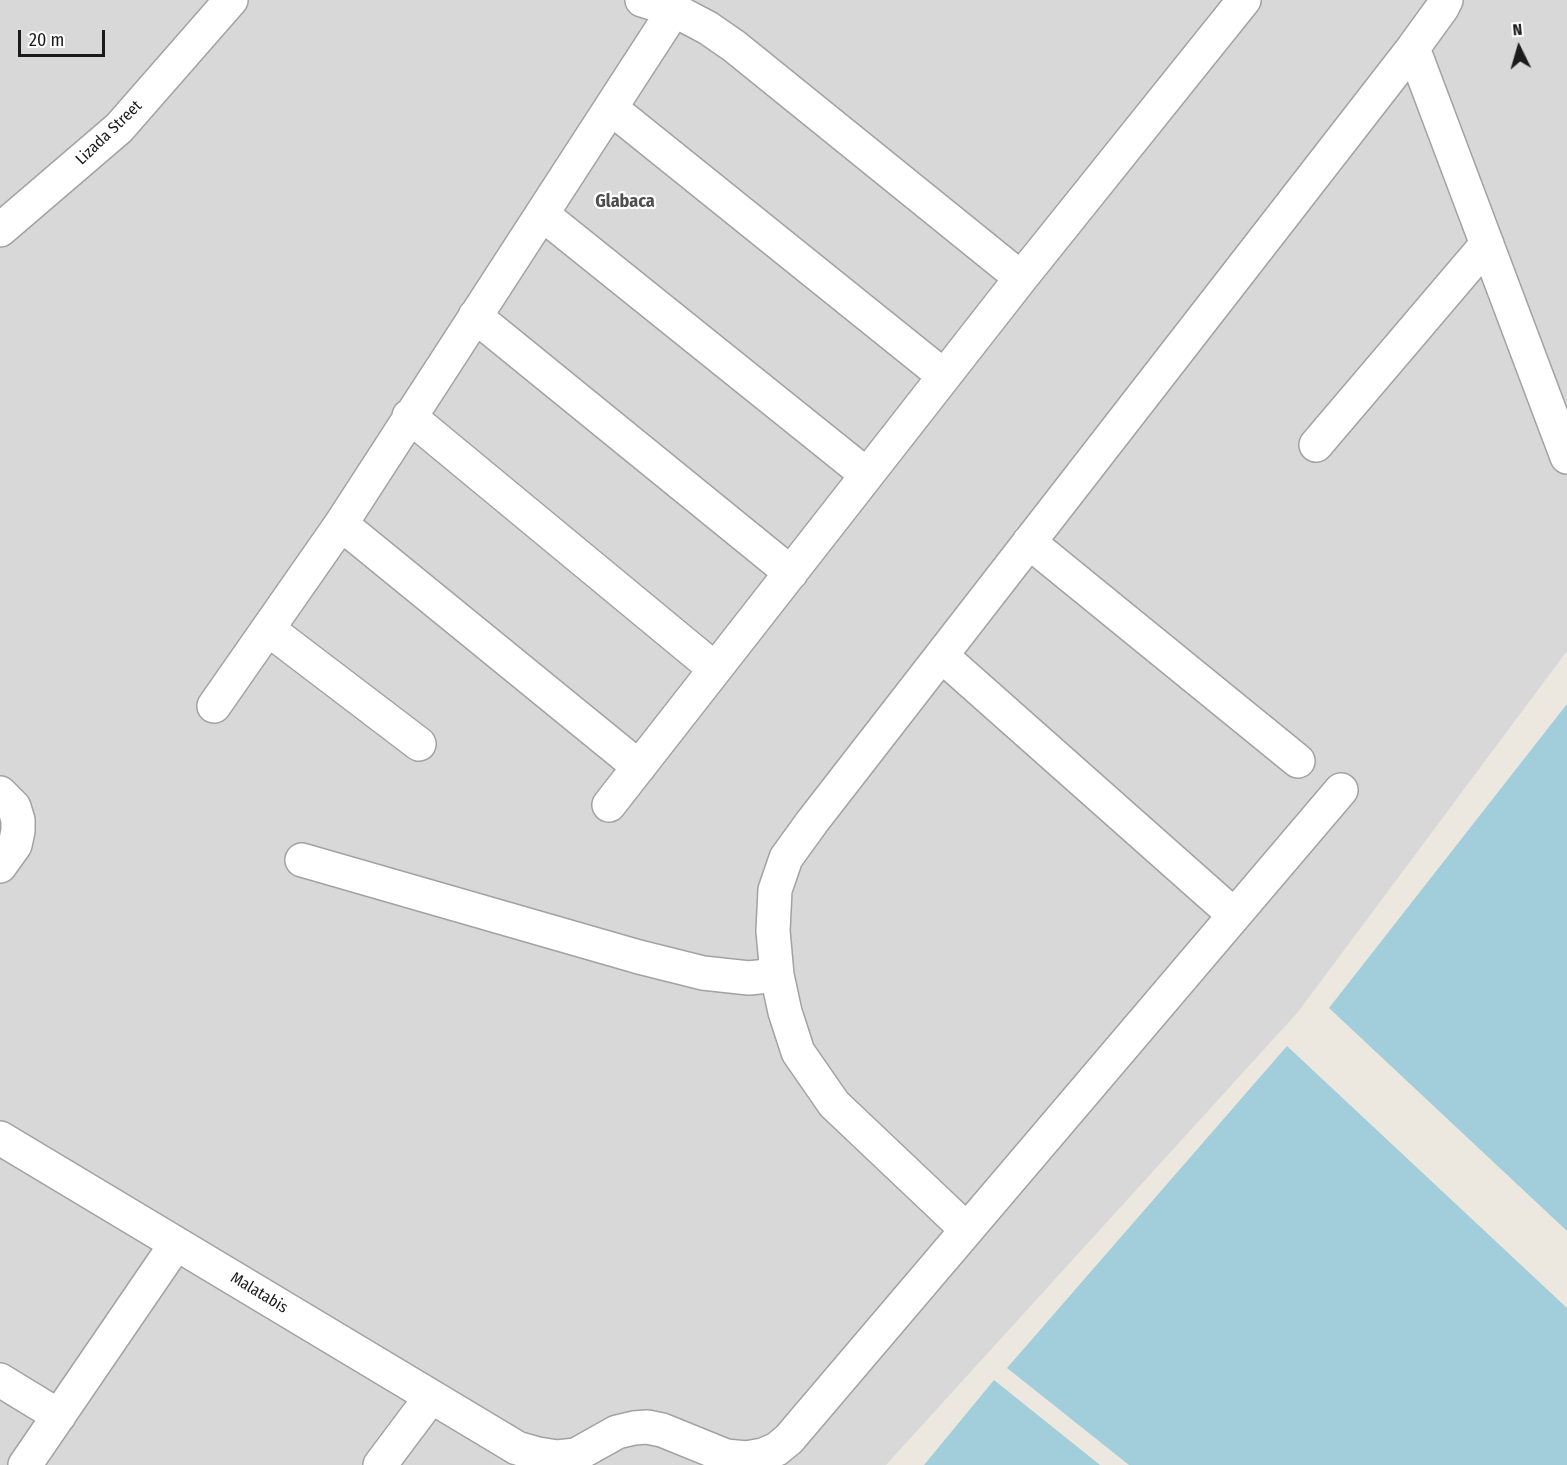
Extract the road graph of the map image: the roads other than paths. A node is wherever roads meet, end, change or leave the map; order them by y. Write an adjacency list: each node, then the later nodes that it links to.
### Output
1 (231, 0): 9 (street, Lizada Street)
2 (642, 0): 5 (street)
3 (1244, 0): 11 (street)
4 (1446, 0): 6 (street)
5 (674, 10): 7 (street); 11 (street)
6 (1413, 48): 10 (street); 19 (street)
7 (612, 109): 8 (street); 13 (street)
8 (542, 214): 12 (street); 17 (street)
9 (0, 230)
10 (1487, 244): 15 (street); 16 (street)
11 (1021, 278): 13 (street)
12 (476, 316): 14 (street); 20 (street)
13 (944, 376): 17 (street)
14 (409, 416): 18 (street); 23 (street)
15 (1316, 445)
16 (1567, 457)
17 (867, 475): 20 (street)
18 (341, 525): 21 (street); 27 (street)
19 (1029, 543): 22 (street); 26 (street)
20 (791, 573): 23 (street)
21 (268, 629): 24 (street); 25 (street)
22 (942, 656): 33 (street); 34 (street)
23 (715, 669): 27 (street)
24 (214, 706)
25 (419, 744)
26 (1298, 760)
27 (639, 767): 30 (street)
28 (1341, 790): 33 (street, Malatabis)
29 (0, 793): 32 (street)
30 (609, 805)
31 (302, 860): 34 (street)
32 (0, 866)
33 (1234, 915): 36 (street, Malatabis)
34 (777, 975): 36 (street)
35 (0, 1138): 37 (street, Malatabis)
36 (967, 1230): 41 (street, Malatabis)
37 (176, 1244): 39 (street, Malatabis); 40 (street)
38 (0, 1380): 40 (street)
39 (431, 1397): 41 (street, Malatabis); 43 (street)
40 (59, 1416): 42 (street)
41 (511, 1457)
42 (26, 1465)
43 (380, 1465)

